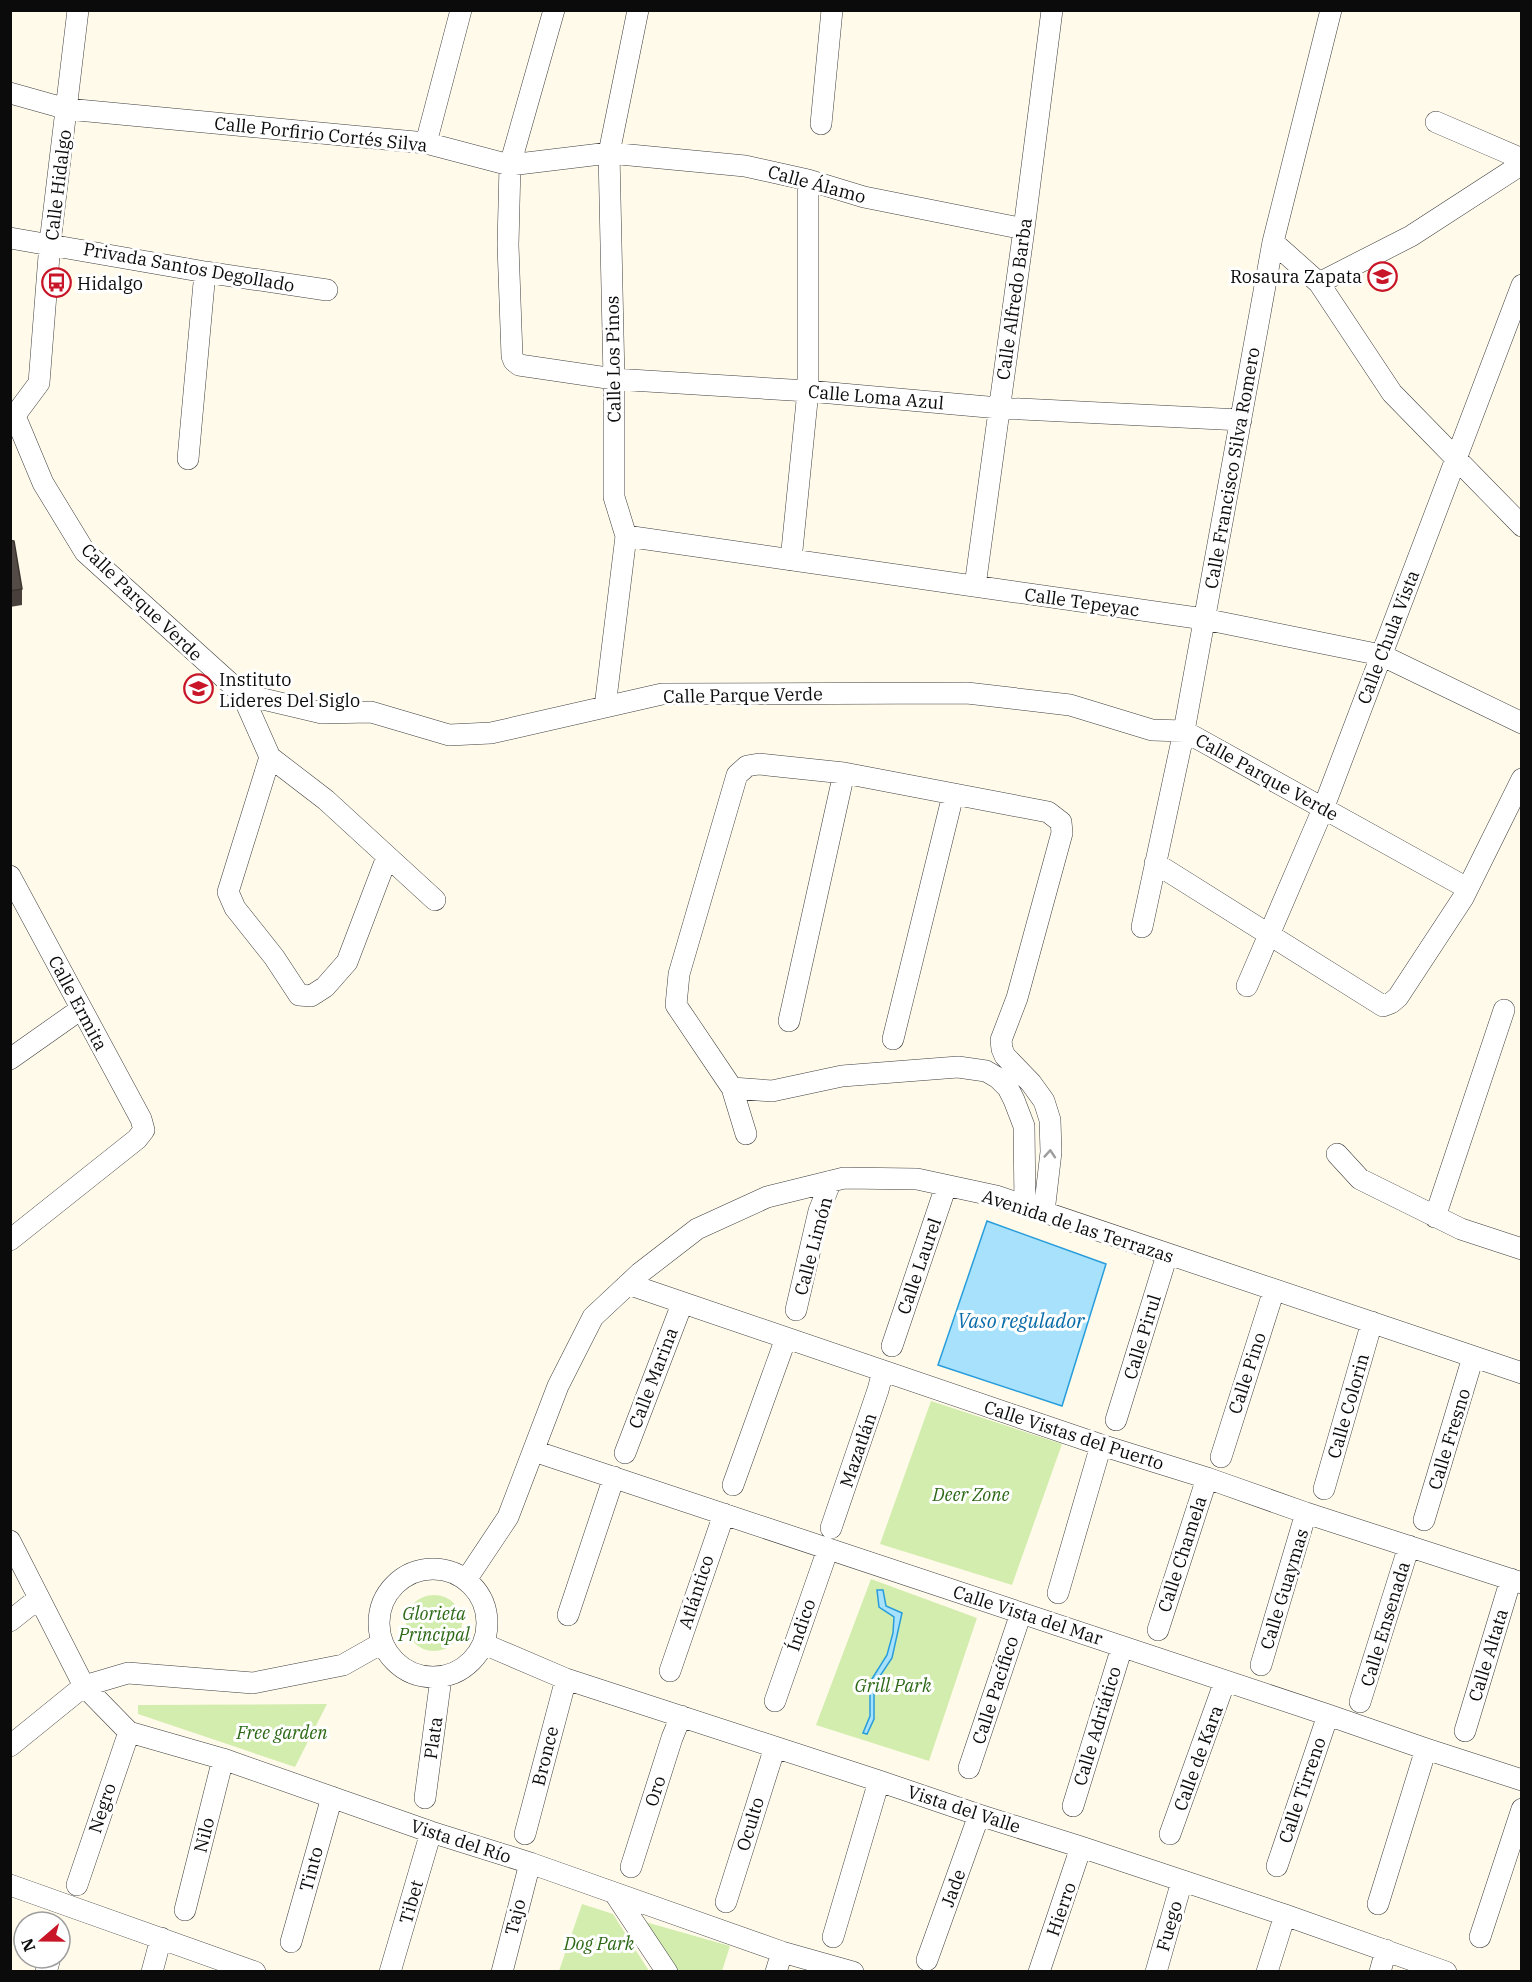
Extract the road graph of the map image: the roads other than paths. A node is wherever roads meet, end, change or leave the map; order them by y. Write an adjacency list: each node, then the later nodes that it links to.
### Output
1 (78, 10): 9 (street, Calle Hidalgo)
2 (461, 10): 12 (street)
3 (554, 10): 16 (street)
4 (638, 10): 13 (street, Calle Los Pinos)
5 (832, 10): 11 (street)
6 (1052, 10): 18 (street, Calle Alfredo Barba)
7 (1331, 10): 20 (street, Calle Francisco Silva Romero)
8 (10, 93): 9 (street, Calle Porfirio Cortés Silva)
9 (67, 109): 12 (street, Calle Porfirio Cortés Silva); 21 (street, Calle Hidalgo)
10 (1436, 122): 14 (street)
11 (821, 124)
12 (426, 143): 16 (street, Calle Porfirio Cortés Silva)
13 (609, 153): 16 (street, Calle Porfirio Cortés Silva); 17 (street, Calle Álamo); 26 (street, Calle Los Pinos)
14 (1521, 159)
15 (1521, 164): 23 (street)
16 (510, 165): 26 (street, Calle Loma Azul)
17 (808, 180): 18 (street, Calle Álamo); 27 (street)
18 (1024, 229): 28 (street, Calle Alfredo Barba)
19 (10, 238): 21 (street, Privada Santos Degollado)
20 (1273, 242): 23 (street); 30 (street, Calle Francisco Silva Romero)
21 (50, 243): 22 (street, Privada Santos Degollado); 29 (street, Calle Hidalgo)
22 (205, 272): 25 (street, Privada Santos Degollado); 31 (street)
23 (1319, 283): 32 (street)
24 (1521, 285): 32 (street, Calle Chula Vista)
25 (327, 290)
26 (614, 379): 27 (street, Calle Loma Azul); 34 (street, Calle Los Pinos)
27 (808, 392): 28 (street, Calle Loma Azul); 35 (street)
28 (999, 408): 30 (street, Calle Loma Azul); 36 (street, Calle Alfredo Barba)
29 (13, 419): 39 (street, Calle Parque Verde)
30 (1240, 420): 37 (street, Calle Francisco Silva Romero)
31 (188, 459)
32 (1455, 460): 33 (street); 38 (street, Calle Chula Vista)
33 (1521, 526)
34 (626, 536): 35 (street, Calle Tepeyac); 40 (street, Calle Los Pinos)
35 (791, 560): 36 (street, Calle Tepeyac)
36 (975, 586): 37 (street, Calle Tepeyac)
37 (1204, 619): 38 (street, Calle Tepeyac); 42 (street, Calle Francisco Silva Romero)
38 (1381, 655): 41 (street, Calle Tepeyac); 47 (street, Calle Chula Vista)
39 (242, 694): 40 (street, Calle Parque Verde); 43 (street)
40 (605, 707): 42 (street, Calle Parque Verde)
41 (1521, 723)
42 (1184, 731): 47 (street, Calle Parque Verde); 49 (street, Calle Francisco Silva Romero)
43 (270, 758): 48 (street); 48 (street)
44 (844, 773): 46 (street); 58 (street); 61 (street)
45 (1521, 779): 51 (street)
46 (953, 795): 59 (street); 66 (street, one-way to 46)
47 (1323, 809): 51 (street, Calle Parque Verde); 54 (street, Calle Chula Vista)
48 (387, 857): 52 (street)
49 (1155, 863): 53 (street, Calle Francisco Silva Romero); 54 (street)
50 (12, 882): 56 (street, Calle Ermita)
51 (1467, 888): 54 (street)
52 (435, 900)
53 (1142, 927)
54 (1269, 936): 55 (street, Calle Chula Vista)
55 (1247, 986)
56 (81, 1009): 60 (street); 68 (street, Calle Ermita)
57 (1504, 1010): 67 (street)
58 (789, 1021)
59 (893, 1039)
60 (10, 1059)
61 (732, 1088): 62 (street); 66 (street)
62 (746, 1134)
63 (1337, 1154): 67 (street)
64 (831, 1181): 65 (street, Avenida de las Terrazas); 71 (street, Avenida de las Terrazas); 74 (street, Calle Limón)
65 (946, 1186): 66 (street, Avenida de las Terrazas); 77 (street, Calle Laurel)
66 (1034, 1209): 70 (street, Avenida de las Terrazas)
67 (1435, 1217): 69 (street)
68 (10, 1240)
69 (1521, 1249)
70 (1167, 1255): 72 (street, Avenida de las Terrazas); 81 (street, Calle Pirul)
71 (628, 1284): 73 (street, Calle Vistas del Puerto); 83 (street, Avenida de las Terrazas)
72 (1274, 1290): 75 (street, Avenida de las Terrazas); 85 (street, Calle Pino)
73 (682, 1304): 76 (street, Calle Vistas del Puerto); 84 (street, Calle Marina)
74 (796, 1310)
75 (1372, 1322): 78 (street, Avenida de las Terrazas); 89 (street, Calle Colorin)
76 (786, 1338): 79 (street, Calle Vistas del Puerto); 88 (street)
77 (892, 1346)
78 (1473, 1357): 80 (street, Avenida de las Terrazas); 92 (street, Calle Fresno)
79 (883, 1371): 82 (street, Calle Vistas del Puerto); 93 (street, Mazatlán)
80 (1521, 1373)
81 (1116, 1420)
82 (1101, 1445): 87 (street, Calle Vistas del Puerto); 98 (street)
83 (534, 1451): 86 (street, Calle Vista del Mar); 96 (street, Avenida de las Terrazas)
84 (625, 1453)
85 (1221, 1458)
86 (614, 1477): 91 (street, Calle Vista del Mar); 101 (street)
87 (1207, 1478): 90 (street, Calle Vistas del Puerto); 103 (street, Calle Chamela)
88 (733, 1485)
89 (1324, 1489)
90 (1306, 1513): 95 (street, Calle Vistas del Puerto); 107 (street, Calle Guaymas)
91 (724, 1514): 93 (street, Calle Vista del Mar); 108 (street, Atlántico)
92 (1424, 1520)
93 (829, 1538): 100 (street, Calle Vista del Mar); 113 (street, Índico)
94 (10, 1541): 99 (street, Vista del Río)
95 (1409, 1546): 97 (street, Calle Vistas del Puerto); 114 (street, Calle Ensenada)
96 (466, 1580): 104 (street); 105 (street)
97 (1516, 1581): 117 (street, Calle Altata)
98 (1058, 1593)
99 (39, 1598): 102 (street); 112 (street, Vista del Río)
100 (1021, 1613): 106 (street, Calle Vista del Mar); 123 (street, Calle Pacífico)
101 (568, 1615)
102 (10, 1621)
103 (1158, 1630)
104 (382, 1643): 109 (street); 112 (street)
105 (483, 1644): 109 (street); 110 (street, Vista del Valle)
106 (1122, 1647): 111 (street, Calle Vista del Mar); 128 (street, Calle Adriático)
107 (1261, 1665)
108 (670, 1671)
109 (441, 1678): 127 (street, Plata)
110 (566, 1679): 116 (street, Vista del Valle); 132 (street, Bronce)
111 (1225, 1681): 115 (street, Calle Vista del Mar); 133 (street, Calle de Kara)
112 (84, 1686): 118 (street, Vista del Río); 119 (street)
113 (775, 1701)
114 (1360, 1702)
115 (1328, 1715): 121 (street, Calle Vista del Mar); 136 (street, Calle Tirreno)
116 (681, 1716): 120 (street, Vista del Valle); 137 (street, Oro)
117 (1465, 1731)
118 (129, 1732): 122 (street, Vista del Río); 140 (street, Negro)
119 (10, 1746)
120 (775, 1747): 125 (street, Vista del Valle); 142 (street, Oculto)
121 (1426, 1749): 124 (street, Calle Vista del Mar); 143 (street)
122 (223, 1759): 126 (street, Vista del Río); 145 (street, Nilo)
123 (969, 1768)
124 (1521, 1780)
125 (879, 1781): 130 (street, Vista del Valle); 148 (street)
126 (332, 1797): 131 (street, Vista del Río); 151 (street, Tinto)
127 (425, 1798)
128 (1072, 1806)
129 (1521, 1809): 149 (street)
130 (979, 1815): 134 (street, Vista del Valle); 153 (street, Jade)
131 (431, 1832): 135 (street, Vista del Río); 157 (street, Tibet)
132 (525, 1834)
133 (1170, 1834)
134 (1081, 1847): 138 (street, Vista del Valle); 161 (street, Hierro)
135 (530, 1863): 141 (street, Vista del Río); 158 (street, Tajo)
136 (1277, 1866)
137 (631, 1867)
138 (1182, 1881): 146 (street, Vista del Valle); 162 (street, Fuego)
139 (10, 1885): 144 (street)
140 (77, 1885)
141 (615, 1894): 154 (street, Vista del Río); 159 (street)
142 (726, 1902)
143 (1378, 1904)
144 (56, 1910)
145 (185, 1910)
146 (1285, 1915): 152 (street, Vista del Valle); 163 (street)
147 (72, 1916): 150 (street)
148 (833, 1937)
149 (1480, 1937)
150 (161, 1938): 155 (street); 156 (street)
151 (291, 1942)
152 (1386, 1950): 164 (street); 165 (street, Vista del Valle)
153 (927, 1960)
154 (779, 1962): 160 (street, Vista del Río)
155 (152, 1971)
156 (255, 1971)
157 (390, 1971)
158 (501, 1971)
159 (667, 1971)
160 (853, 1971)
161 (1039, 1971)
162 (1155, 1971)
163 (1267, 1971)
164 (1380, 1971)
165 (1446, 1971)

